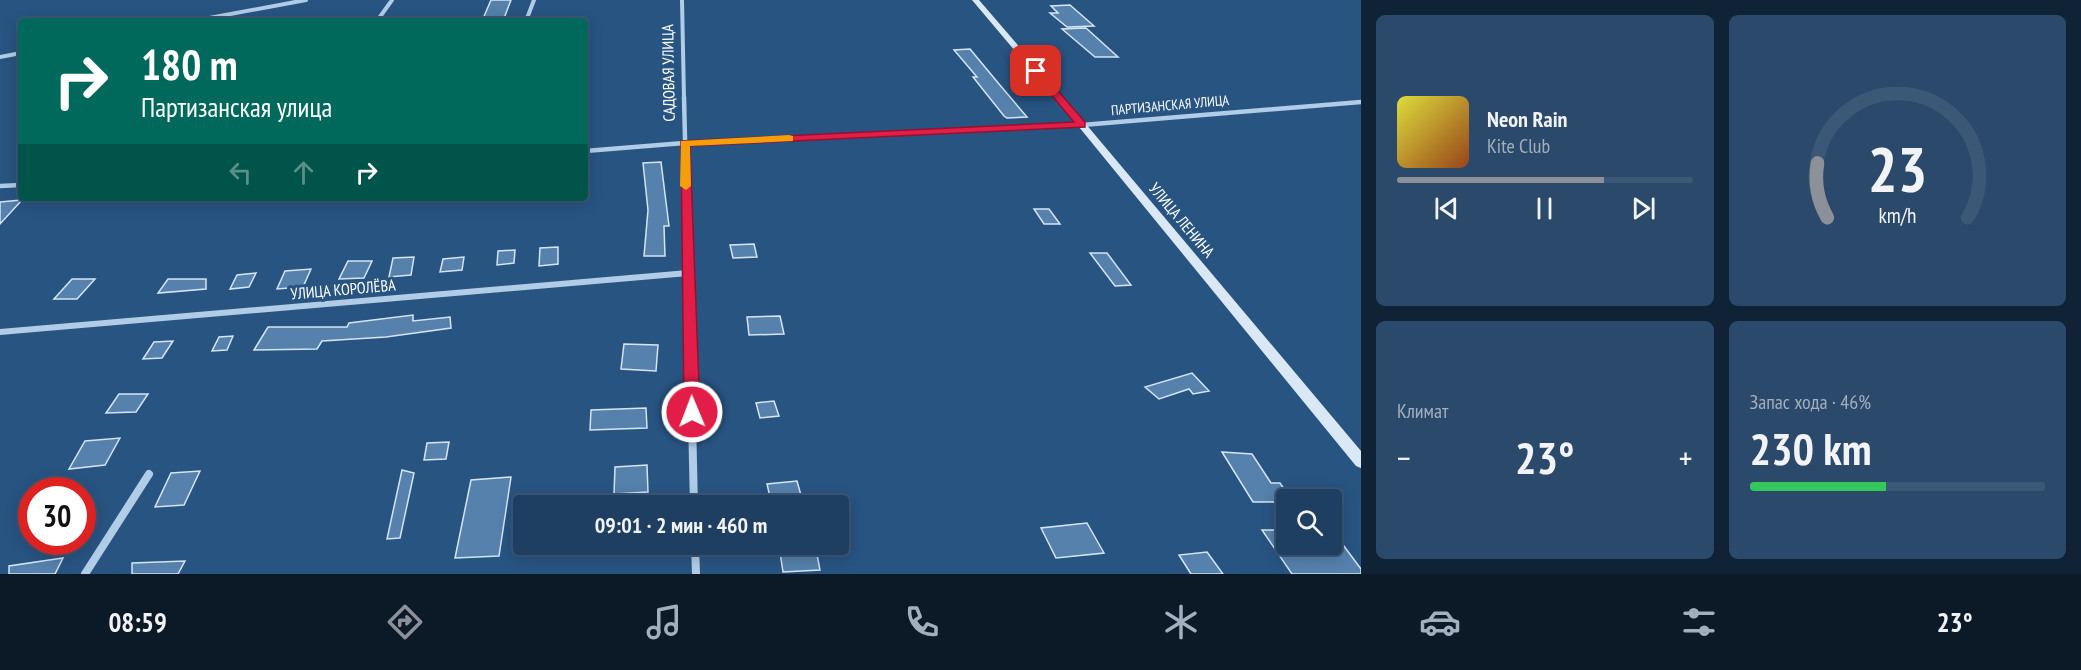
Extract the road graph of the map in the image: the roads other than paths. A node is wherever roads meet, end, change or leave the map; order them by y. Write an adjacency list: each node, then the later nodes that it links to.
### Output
1 (270, 0): 7 (street)
2 (306, 0): 7 (street)
3 (392, 0): 9 (street)
4 (534, 0): 10 (street)
5 (682, 0): 15 (street, САДОВАЯ УЛИЦА)
6 (975, 0): 14 (street, УЛИЦА ЛЕНИНА)
7 (270, 7): 8 (street)
8 (210, 18)
9 (379, 18)
10 (527, 18)
11 (18, 54): 12 (street)
12 (0, 57)
13 (1361, 102): 14 (street, ПАРТИЗАНСКАЯ УЛИЦА)
14 (1082, 125): 15 (street, ПАРТИЗАНСКАЯ УЛИЦА); 21 (street, УЛИЦА ЛЕНИНА)
15 (684, 143): 16 (street, ПАРТИЗАНСКАЯ УЛИЦА); 19 (street, САДОВАЯ УЛИЦА)
16 (588, 151)
17 (18, 185): 18 (street)
18 (0, 186)
19 (688, 273): 20 (street, УЛИЦА КОРОЛЁВА); 23 (street, САДОВАЯ УЛИЦА)
20 (0, 332)
21 (1361, 462)
22 (149, 474): 25 (street)
23 (694, 495)
24 (695, 555): 26 (street)
25 (85, 574)
26 (696, 574)

